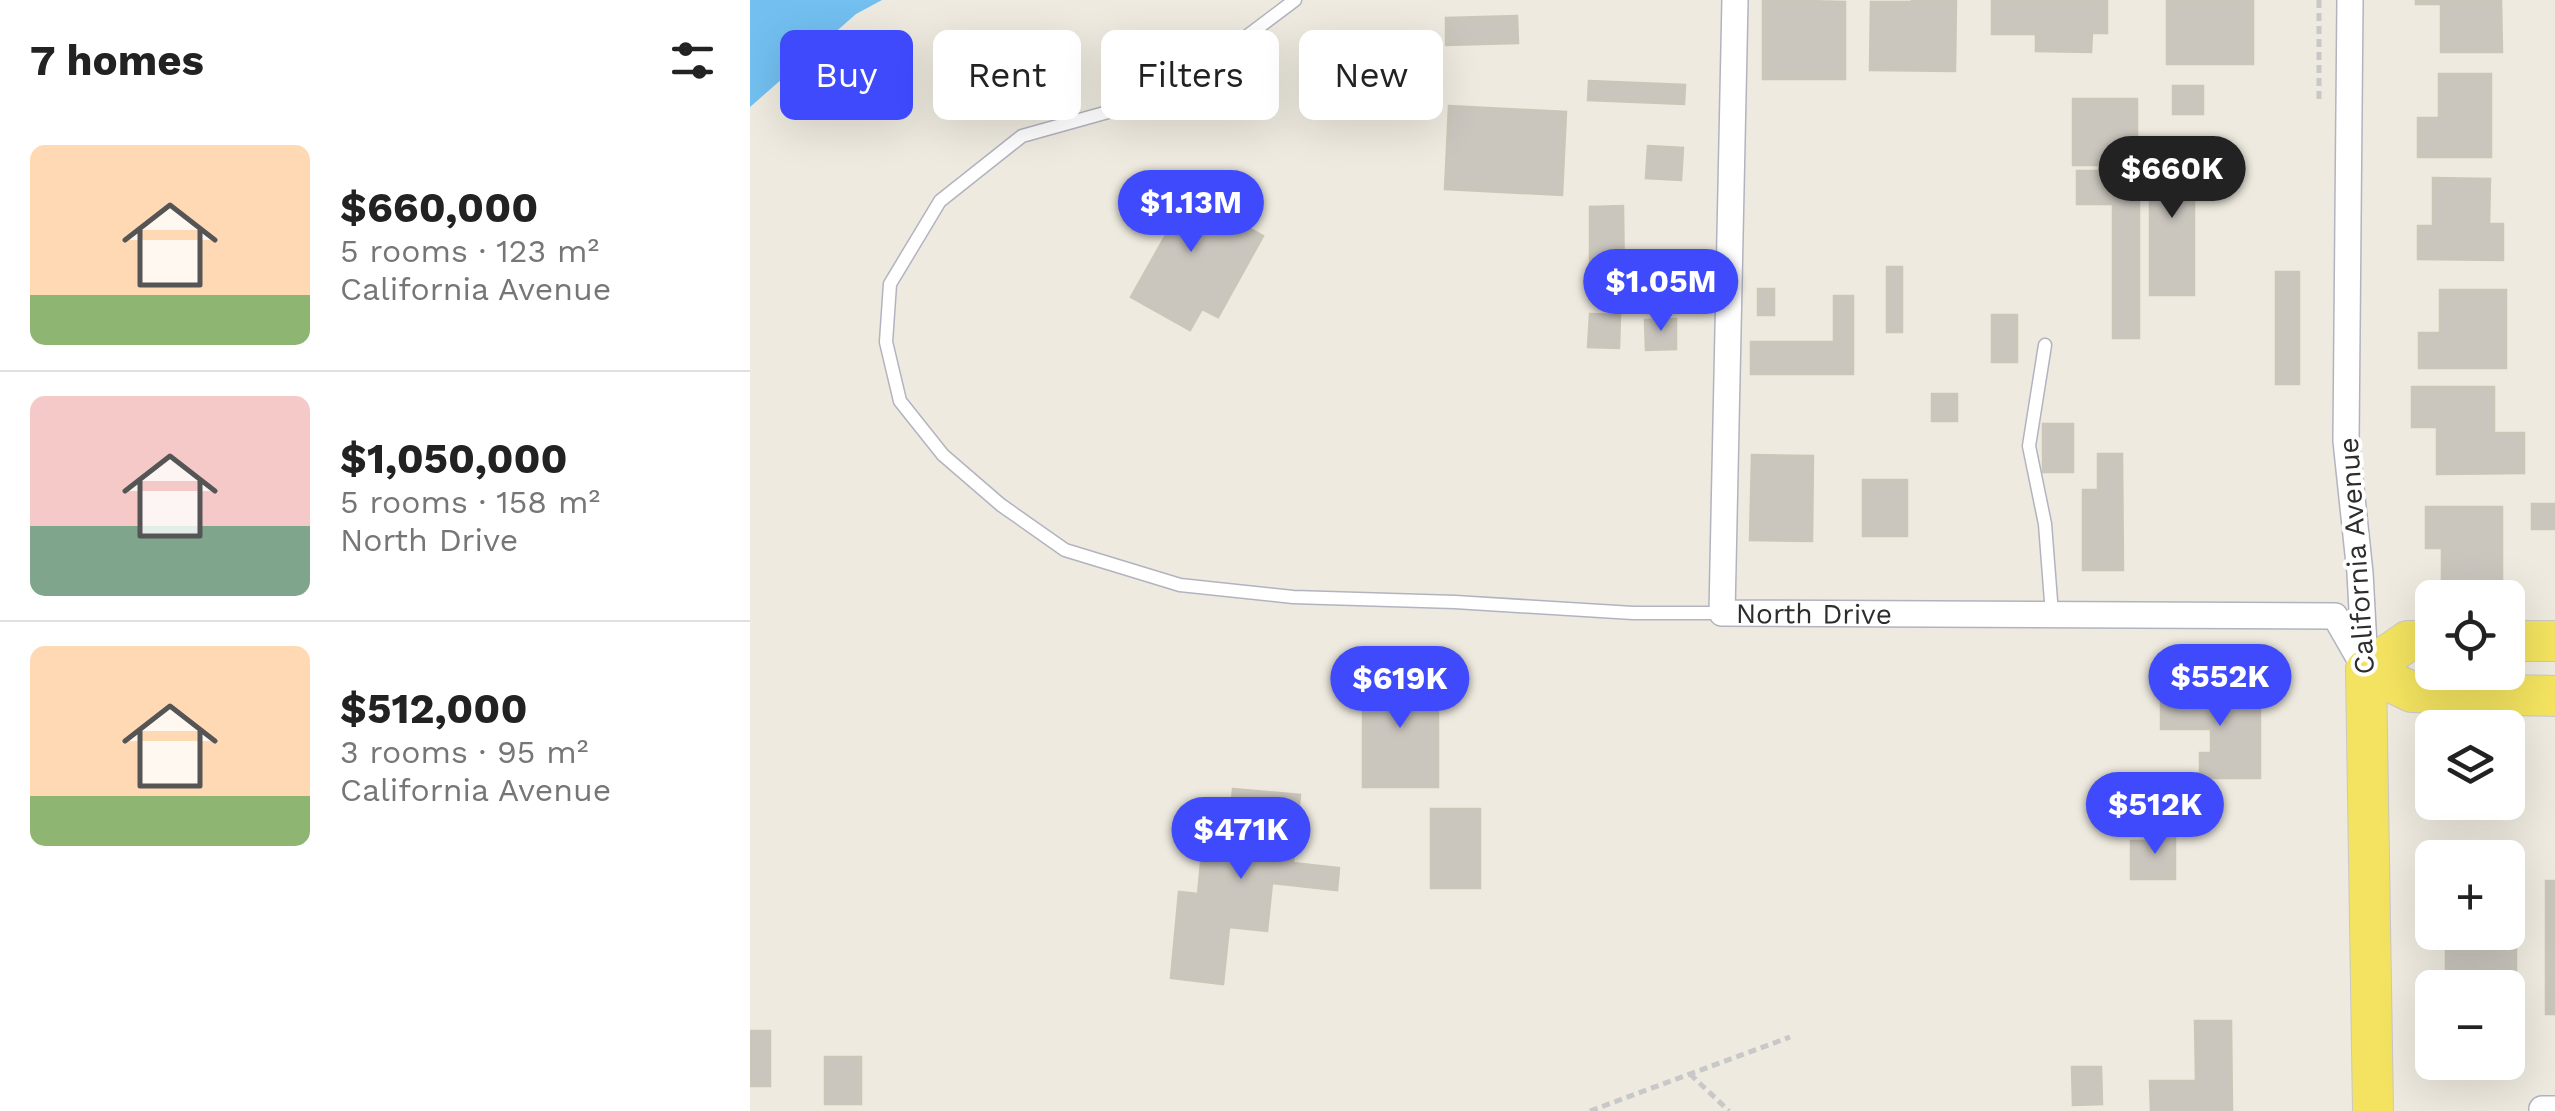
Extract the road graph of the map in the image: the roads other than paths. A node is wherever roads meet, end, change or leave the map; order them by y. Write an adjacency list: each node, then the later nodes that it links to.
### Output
1 (1295, 0): 5 (lane)
2 (1735, 0): 5 (street, North Drive)
3 (2350, 0): 10 (street, California Avenue)
4 (2045, 345): 6 (lane)
5 (1722, 614): 6 (street, North Drive)
6 (2052, 614): 10 (street, North Drive)
7 (2555, 640): 9 (main road)
8 (2415, 641): 10 (main road)
9 (2525, 641)
10 (2366, 670): 11 (main road); 12 (main road, California Avenue)
11 (2555, 696)
12 (2373, 1111)

